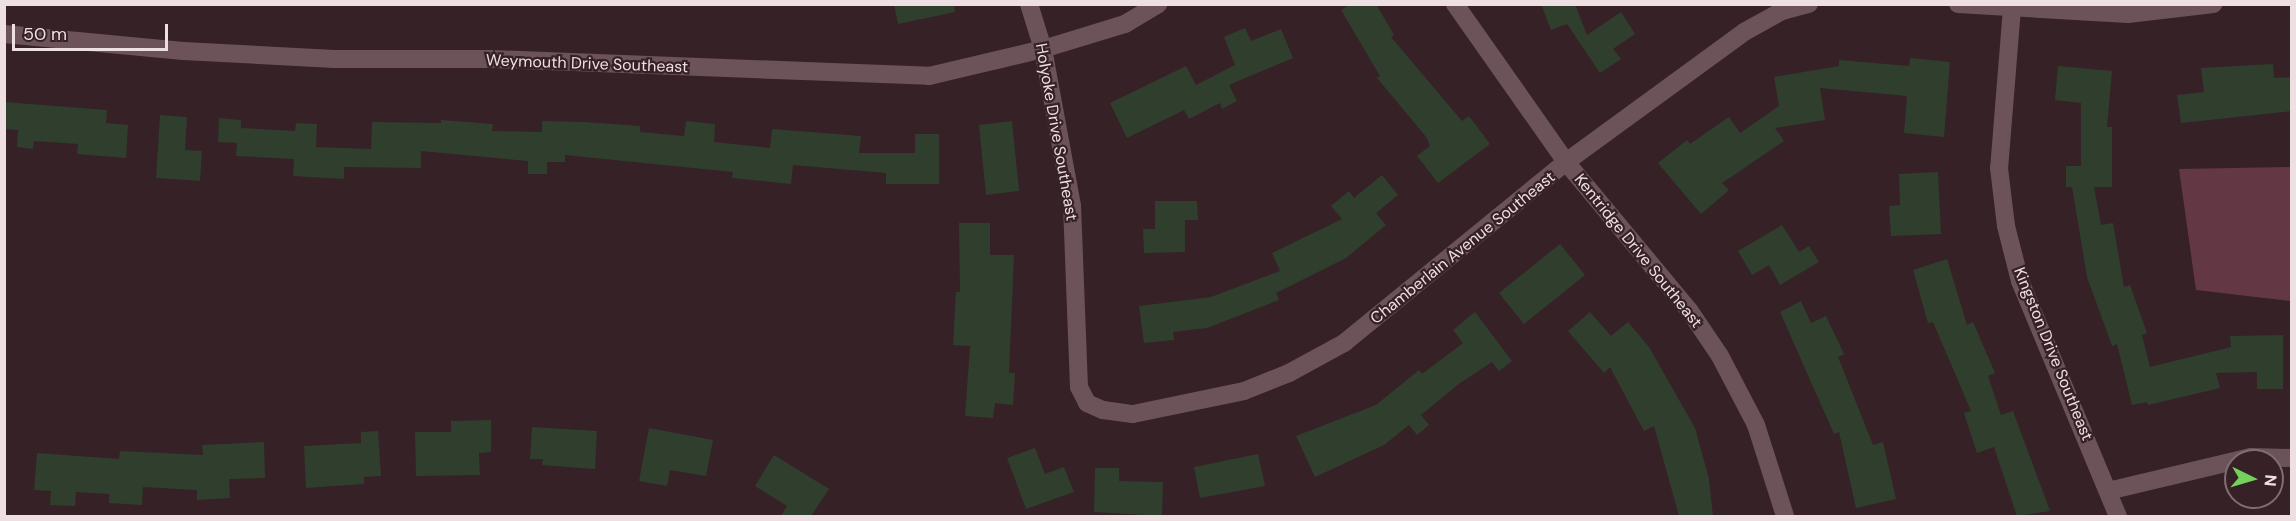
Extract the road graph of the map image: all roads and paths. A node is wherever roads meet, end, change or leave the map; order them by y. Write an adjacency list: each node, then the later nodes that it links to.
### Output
1 (1029, 4): 9 (street, Holyoke Drive Southeast)
2 (1158, 4): 9 (street, Weymouth Drive Southeast)
3 (1455, 4): 10 (street, Kentridge Drive Southeast)
4 (1809, 4): 10 (street, Chamberlain Avenue Southeast)
5 (1958, 4): 7 (street)
6 (2212, 4): 7 (street)
7 (2012, 8): 13 (street, Kingston Drive Southeast)
8 (4, 34): 9 (street, Weymouth Drive Southeast)
9 (1042, 49): 11 (street, Holyoke Drive Southeast)
10 (1566, 162): 11 (street, Chamberlain Avenue Southeast); 14 (street, Kentridge Drive Southeast)
11 (1087, 403)
12 (2292, 458): 13 (street)
13 (2108, 491): 15 (street, Kingston Drive Southeast)
14 (1785, 516)
15 (2118, 516)

